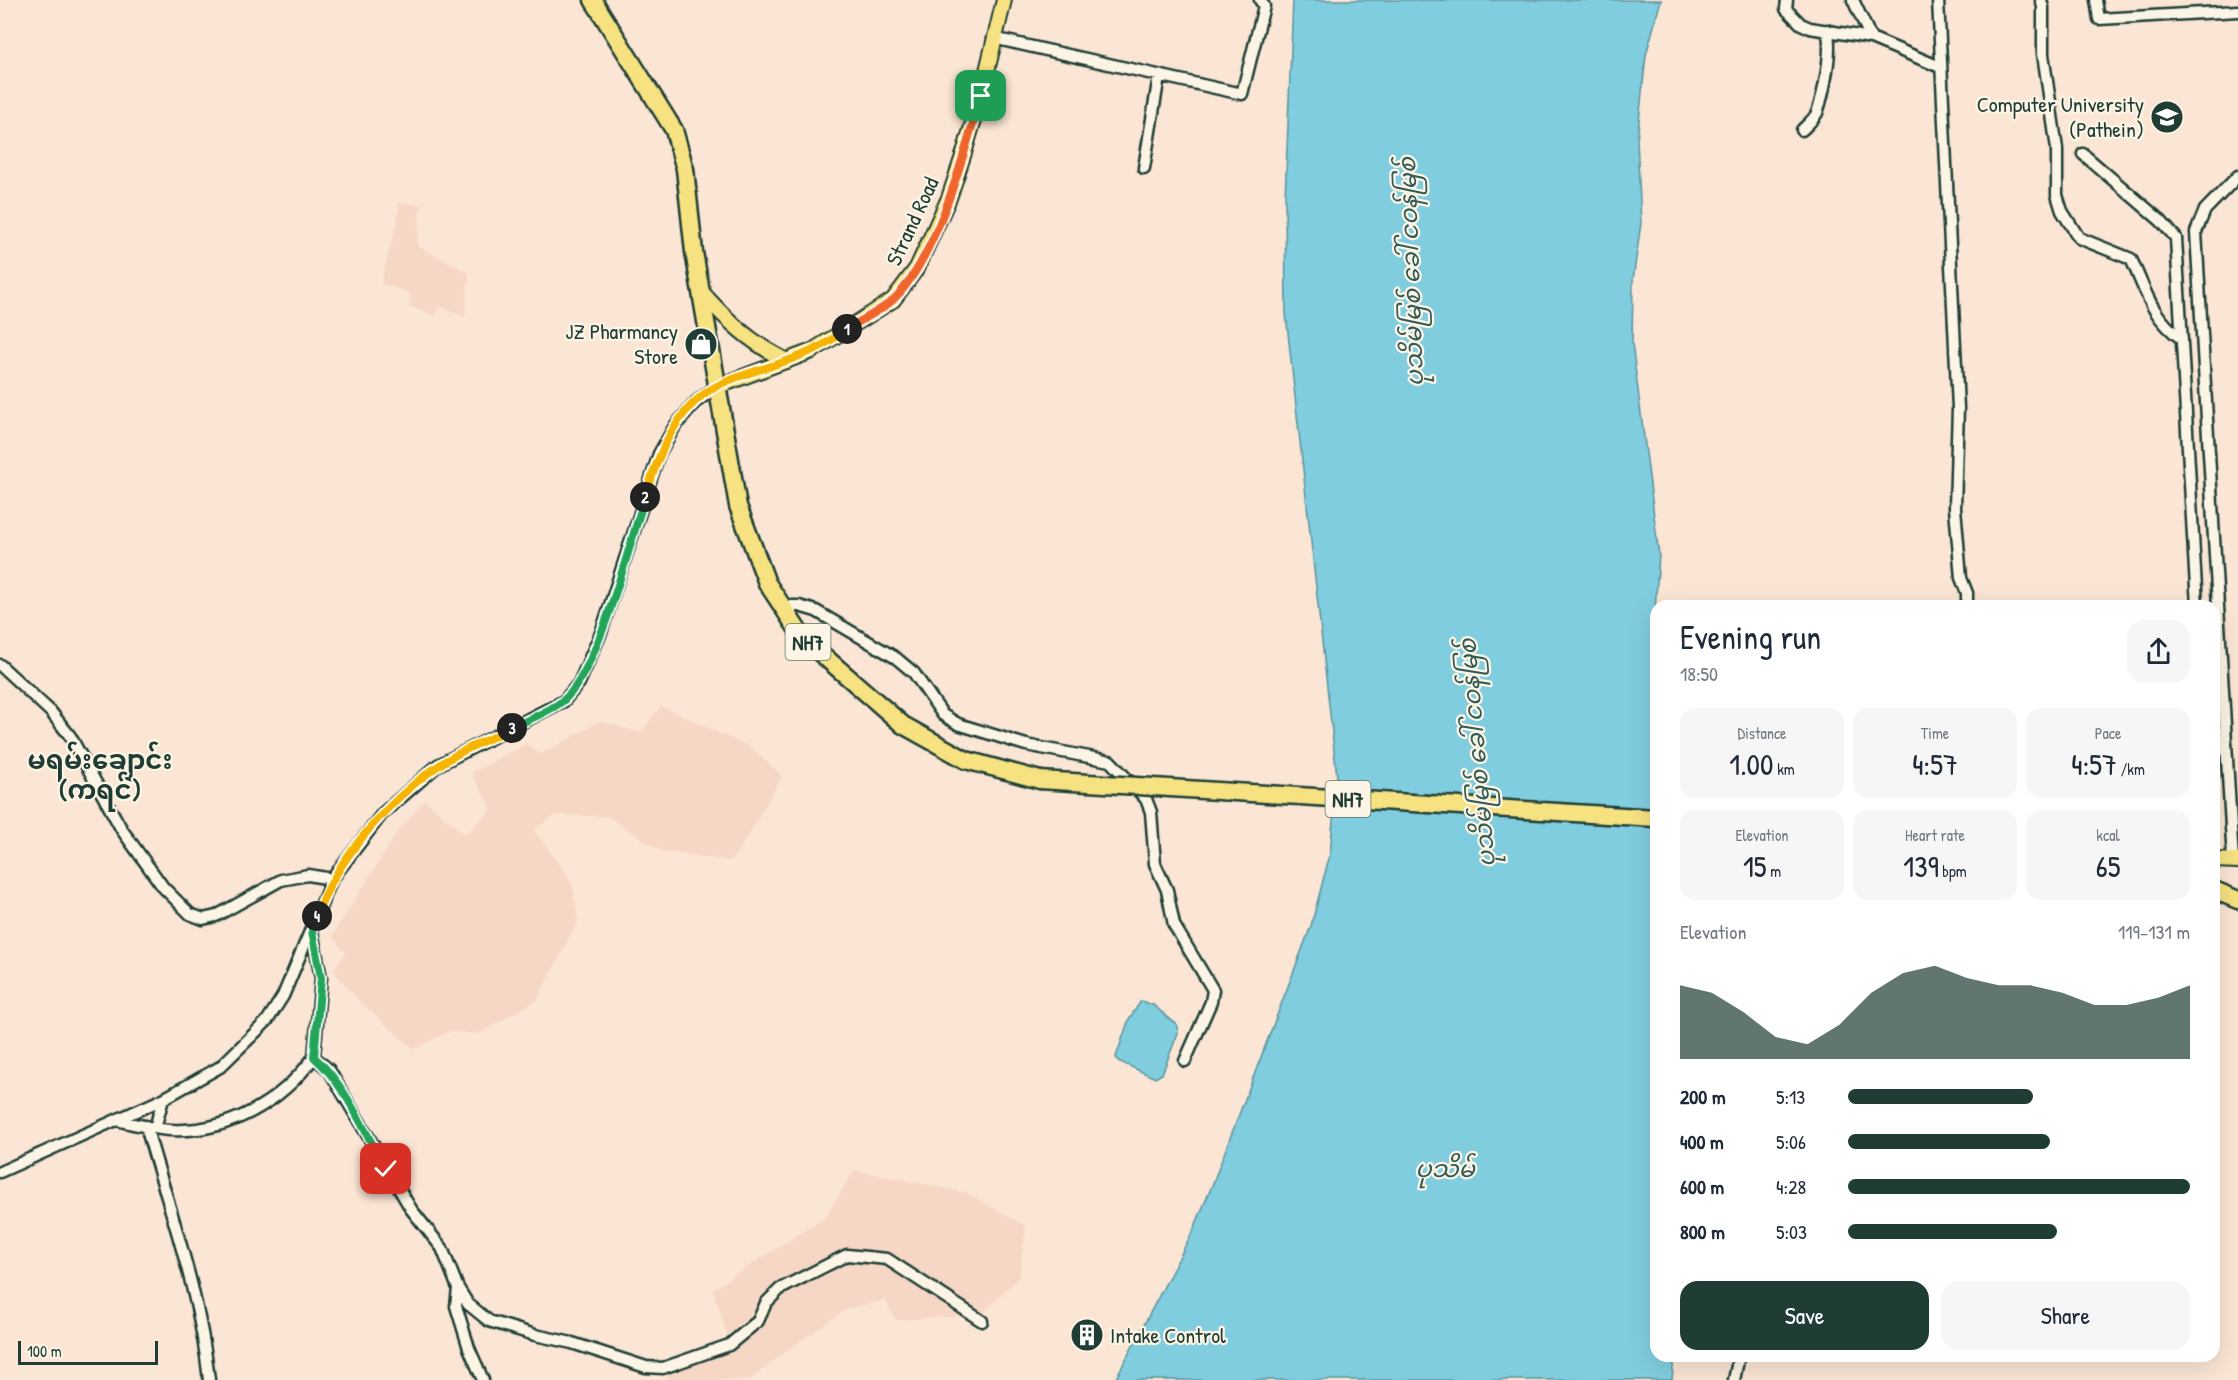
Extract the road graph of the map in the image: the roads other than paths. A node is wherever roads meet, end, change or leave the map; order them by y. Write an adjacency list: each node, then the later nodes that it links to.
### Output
1 (593, 0): 19 (highway, NH7)
2 (1004, 0): 11 (main road, Strand Road)
3 (1260, 0): 14 (street)
4 (1787, 0): 10 (street)
5 (1853, 0): 12 (street)
6 (1938, 0): 13 (street)
7 (2041, 0): 20 (street)
8 (2096, 0): 9 (street)
9 (2238, 11)
10 (1827, 30): 12 (street); 15 (street)
11 (993, 38): 14 (street); 21 (main road, Strand Road)
12 (1871, 38): 13 (street)
13 (1940, 67): 23 (street)
14 (1159, 76): 17 (street)
15 (1802, 130)
16 (2084, 154): 20 (street)
17 (1144, 168)
18 (2238, 176): 25 (street)
19 (700, 291): 21 (main road); 22 (highway, NH7)
20 (2182, 339): 24 (street)
21 (787, 361): 22 (main road, Strand Road)
22 (716, 387): 26 (highway, NH7); 32 (street)
23 (1967, 600)
24 (2197, 600)
25 (2219, 600)
26 (782, 606): 29 (highway, NH7, bridge); 37 (street)
27 (2220, 609): 31 (street)
28 (0, 665): 32 (street)
29 (1650, 818)
30 (2220, 860): 31 (main road)
31 (2236, 861)
32 (332, 879): 35 (street)
33 (2220, 892): 34 (highway)
34 (2238, 900)
35 (312, 931): 36 (street); 38 (street)
36 (314, 1057): 40 (street); 42 (street)
37 (1185, 1061)
38 (163, 1099): 39 (street); 40 (street)
39 (114, 1120): 40 (street); 41 (street)
40 (151, 1127): 45 (street)
41 (0, 1172)
42 (458, 1288): 43 (street); 46 (street)
43 (982, 1321)
44 (1738, 1362): 47 (street)
45 (209, 1380)
46 (483, 1380)
47 (1734, 1380)

